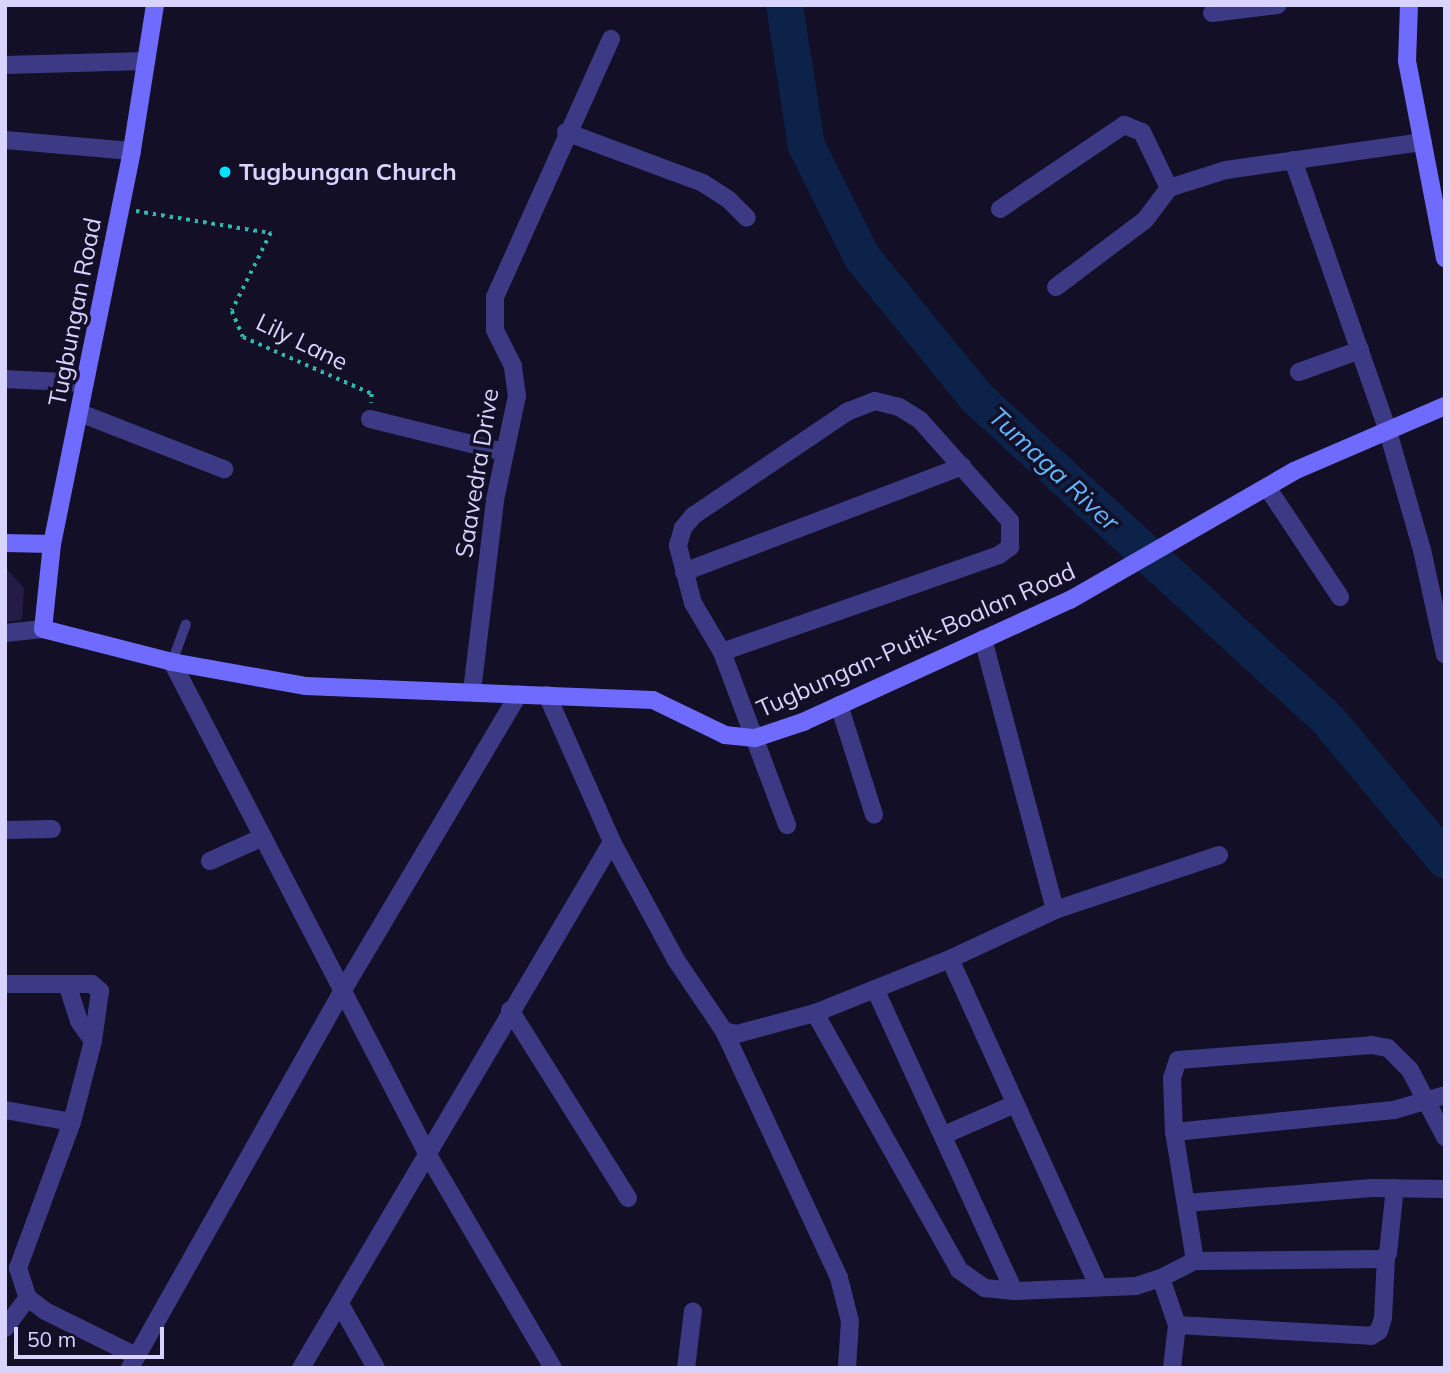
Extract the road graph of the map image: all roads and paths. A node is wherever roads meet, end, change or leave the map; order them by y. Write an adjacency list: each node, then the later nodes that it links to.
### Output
1 (155, 5): 6 (main road, Tugbungan Road)
2 (1278, 5): 4 (street)
3 (1409, 5): 10 (main road)
4 (1212, 13)
5 (611, 39): 8 (street, Saavedra Drive)
6 (146, 61): 7 (street); 11 (main road, Tugbungan Road)
7 (5, 65)
8 (566, 132): 16 (street); 27 (street, Saavedra Drive)
9 (5, 141): 11 (street)
10 (1423, 142): 12 (street); 17 (main road)
11 (132, 151): 14 (main road, Tugbungan Road)
12 (1293, 160): 13 (street); 19 (street)
13 (1169, 188): 15 (street); 18 (street)
14 (120, 209): 22 (main road, Tugbungan Road); 25 (path, Lily Lane)
15 (1000, 209)
16 (747, 219)
17 (1445, 258)
18 (1056, 287)
19 (1360, 349): 20 (street); 26 (street)
20 (1299, 372)
21 (5, 379): 22 (street)
22 (85, 383): 24 (main road, Tugbungan Road)
23 (1445, 406): 26 (main road, Tugbungan-Putik-Boalan Road)
24 (80, 413): 29 (street); 32 (main road, Tugbungan Road)
25 (370, 419): 27 (street)
26 (1387, 428): 30 (main road, Tugbungan-Putik-Boalan Road); 40 (street)
27 (504, 452): 42 (street, Saavedra Drive)
28 (963, 466): 33 (street); 33 (street); 39 (street)
29 (224, 469)
30 (1266, 487): 34 (street); 38 (main road, Tugbungan-Putik-Boalan Road)
31 (5, 543): 32 (main road)
32 (52, 544): 36 (main road, Tugbungan Road)
33 (684, 572): 39 (street)
34 (1340, 597)
35 (186, 624): 41 (lane)
36 (43, 629): 37 (street); 41 (main road, Tugbungan-Putik-Boalan Road)
37 (5, 633)
38 (983, 639): 45 (main road, Tugbungan-Putik-Boalan Road); 55 (street)
39 (722, 652): 46 (street)
40 (1445, 655)
41 (172, 662): 42 (main road, Tugbungan-Putik-Boalan Road); 51 (street)
42 (472, 691): 43 (main road, Tugbungan-Putik-Boalan Road)
43 (519, 694): 44 (main road, Tugbungan-Putik-Boalan Road); 60 (street)
44 (547, 695): 46 (main road, Tugbungan-Putik-Boalan Road); 52 (street)
45 (839, 705): 46 (main road, Tugbungan-Putik-Boalan Road); 47 (street)
46 (755, 738): 48 (street)
47 (874, 815)
48 (788, 825)
49 (52, 829): 50 (street)
50 (5, 830)
51 (263, 837): 54 (street); 60 (street)
52 (612, 842): 61 (street); 63 (street)
53 (1219, 855): 55 (street)
54 (210, 861)
55 (1055, 910): 56 (street)
56 (950, 960): 59 (street); 67 (street)
57 (5, 984): 58 (street)
58 (67, 984): 64 (street); 64 (street)
59 (875, 989): 62 (street); 71 (street)
60 (343, 990): 73 (street); 89 (street)
61 (510, 1010): 73 (street); 76 (street)
62 (815, 1013): 63 (street); 83 (street)
63 (724, 1031): 94 (street)
64 (93, 1041): 69 (street)
65 (1445, 1095): 66 (street)
66 (1426, 1103): 70 (street); 70 (street); 72 (street)
67 (1015, 1104): 71 (street); 82 (street)
68 (5, 1110): 69 (street)
69 (72, 1122): 80 (street)
70 (1174, 1132): 77 (street)
71 (944, 1135): 83 (street)
72 (1445, 1137)
73 (428, 1156): 85 (street); 92 (street)
74 (1395, 1188): 75 (street); 77 (street); 78 (street)
75 (1445, 1189)
76 (628, 1198)
77 (1186, 1203): 79 (street)
78 (1386, 1257): 79 (street); 87 (street)
79 (1195, 1261): 81 (street)
80 (12, 1266): 84 (street)
81 (1161, 1278): 82 (street); 87 (street)
82 (1098, 1286): 83 (street)
83 (1014, 1290)
84 (28, 1298): 88 (street); 89 (street)
85 (340, 1304): 90 (street); 91 (street)
86 (693, 1311): 93 (street)
87 (1177, 1325): 95 (street)
88 (5, 1328)
89 (132, 1362)
90 (301, 1368)
91 (376, 1368)
92 (553, 1368)
93 (686, 1368)
94 (846, 1368)
95 (1172, 1368)

